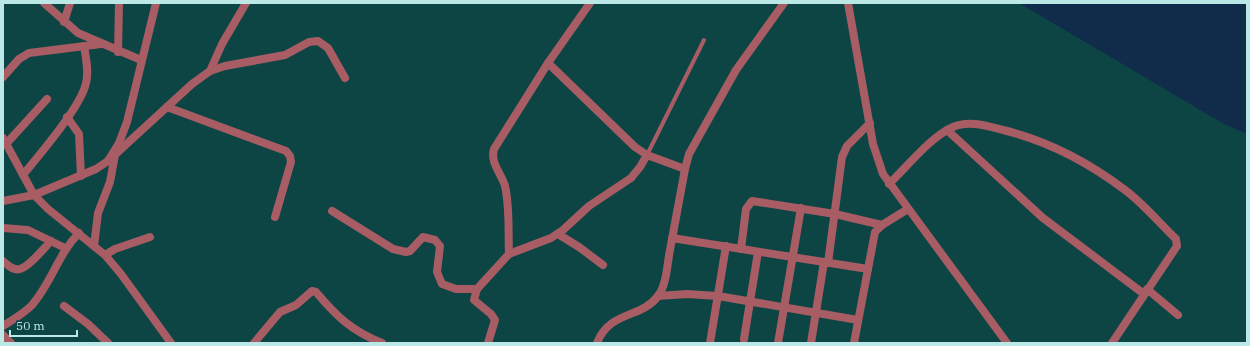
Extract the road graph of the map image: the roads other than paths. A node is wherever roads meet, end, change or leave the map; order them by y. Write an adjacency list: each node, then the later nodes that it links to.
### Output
1 (44, 3): 9 (street)
2 (70, 3): 9 (street)
3 (119, 3): 13 (street)
4 (156, 3): 14 (street)
5 (246, 3): 16 (street)
6 (590, 3): 15 (street)
7 (784, 3): 28 (street)
8 (848, 3): 22 (street)
9 (64, 22): 11 (street)
10 (704, 40): 25 (lane)
11 (100, 44): 12 (street); 13 (street)
12 (84, 46): 17 (street); 21 (street)
13 (118, 52): 14 (street)
14 (141, 60): 27 (street)
15 (548, 63): 25 (street); 51 (street)
16 (210, 71): 18 (street); 20 (street)
17 (3, 77)
18 (345, 78)
19 (47, 99): 24 (street)
20 (166, 107): 26 (street); 38 (street)
21 (67, 117): 29 (street); 30 (street)
22 (870, 124): 31 (street); 37 (street)
23 (947, 130): 31 (street); 59 (street); 59 (street)
24 (6, 147): 29 (street)
25 (647, 154): 28 (street); 42 (street)
26 (115, 155): 27 (street); 46 (street)
27 (108, 161): 30 (street)
28 (685, 169): 44 (street)
29 (23, 175): 32 (street)
30 (81, 176): 32 (street)
31 (889, 184): 35 (street)
32 (34, 195): 33 (street); 41 (street)
33 (3, 201)
34 (801, 208): 37 (street); 49 (street); 53 (street)
35 (908, 209): 39 (street); 82 (street)
36 (332, 211): 58 (street)
37 (835, 214): 39 (street); 55 (street)
38 (275, 217)
39 (882, 225): 57 (street)
40 (3, 228): 45 (street)
41 (79, 233): 46 (street); 48 (street)
42 (558, 234): 51 (street); 56 (street)
43 (150, 237): 52 (street)
44 (672, 238): 47 (street); 60 (street)
45 (51, 241): 48 (street); 54 (street)
46 (94, 246): 52 (street)
47 (726, 246): 49 (street); 61 (street)
48 (65, 248): 68 (street)
49 (741, 249): 50 (street)
50 (758, 252): 53 (street); 62 (street)
51 (509, 254): 58 (street)
52 (105, 255): 73 (street)
53 (792, 257): 55 (street); 64 (street)
54 (3, 261)
55 (826, 262): 57 (street); 65 (street)
56 (603, 265)
57 (868, 269): 67 (street)
58 (477, 288): 76 (street)
59 (1146, 292): 66 (street); 83 (street)
60 (658, 296): 61 (street); 77 (street)
61 (718, 296): 62 (street); 78 (street)
62 (750, 301): 64 (street); 70 (street)
63 (64, 306): 72 (street)
64 (784, 307): 65 (street); 79 (street)
65 (816, 313): 67 (street); 80 (street)
66 (1178, 315)
67 (858, 320): 81 (street)
68 (4, 323)
69 (3, 335): 71 (street)
70 (744, 340)
71 (11, 343)
72 (108, 343)
73 (170, 343)
74 (254, 343): 75 (street)
75 (382, 343)
76 (488, 343)
77 (597, 343)
78 (710, 343)
79 (778, 343)
80 (811, 343)
81 (854, 343)
82 (1007, 343)
83 (1112, 343)

